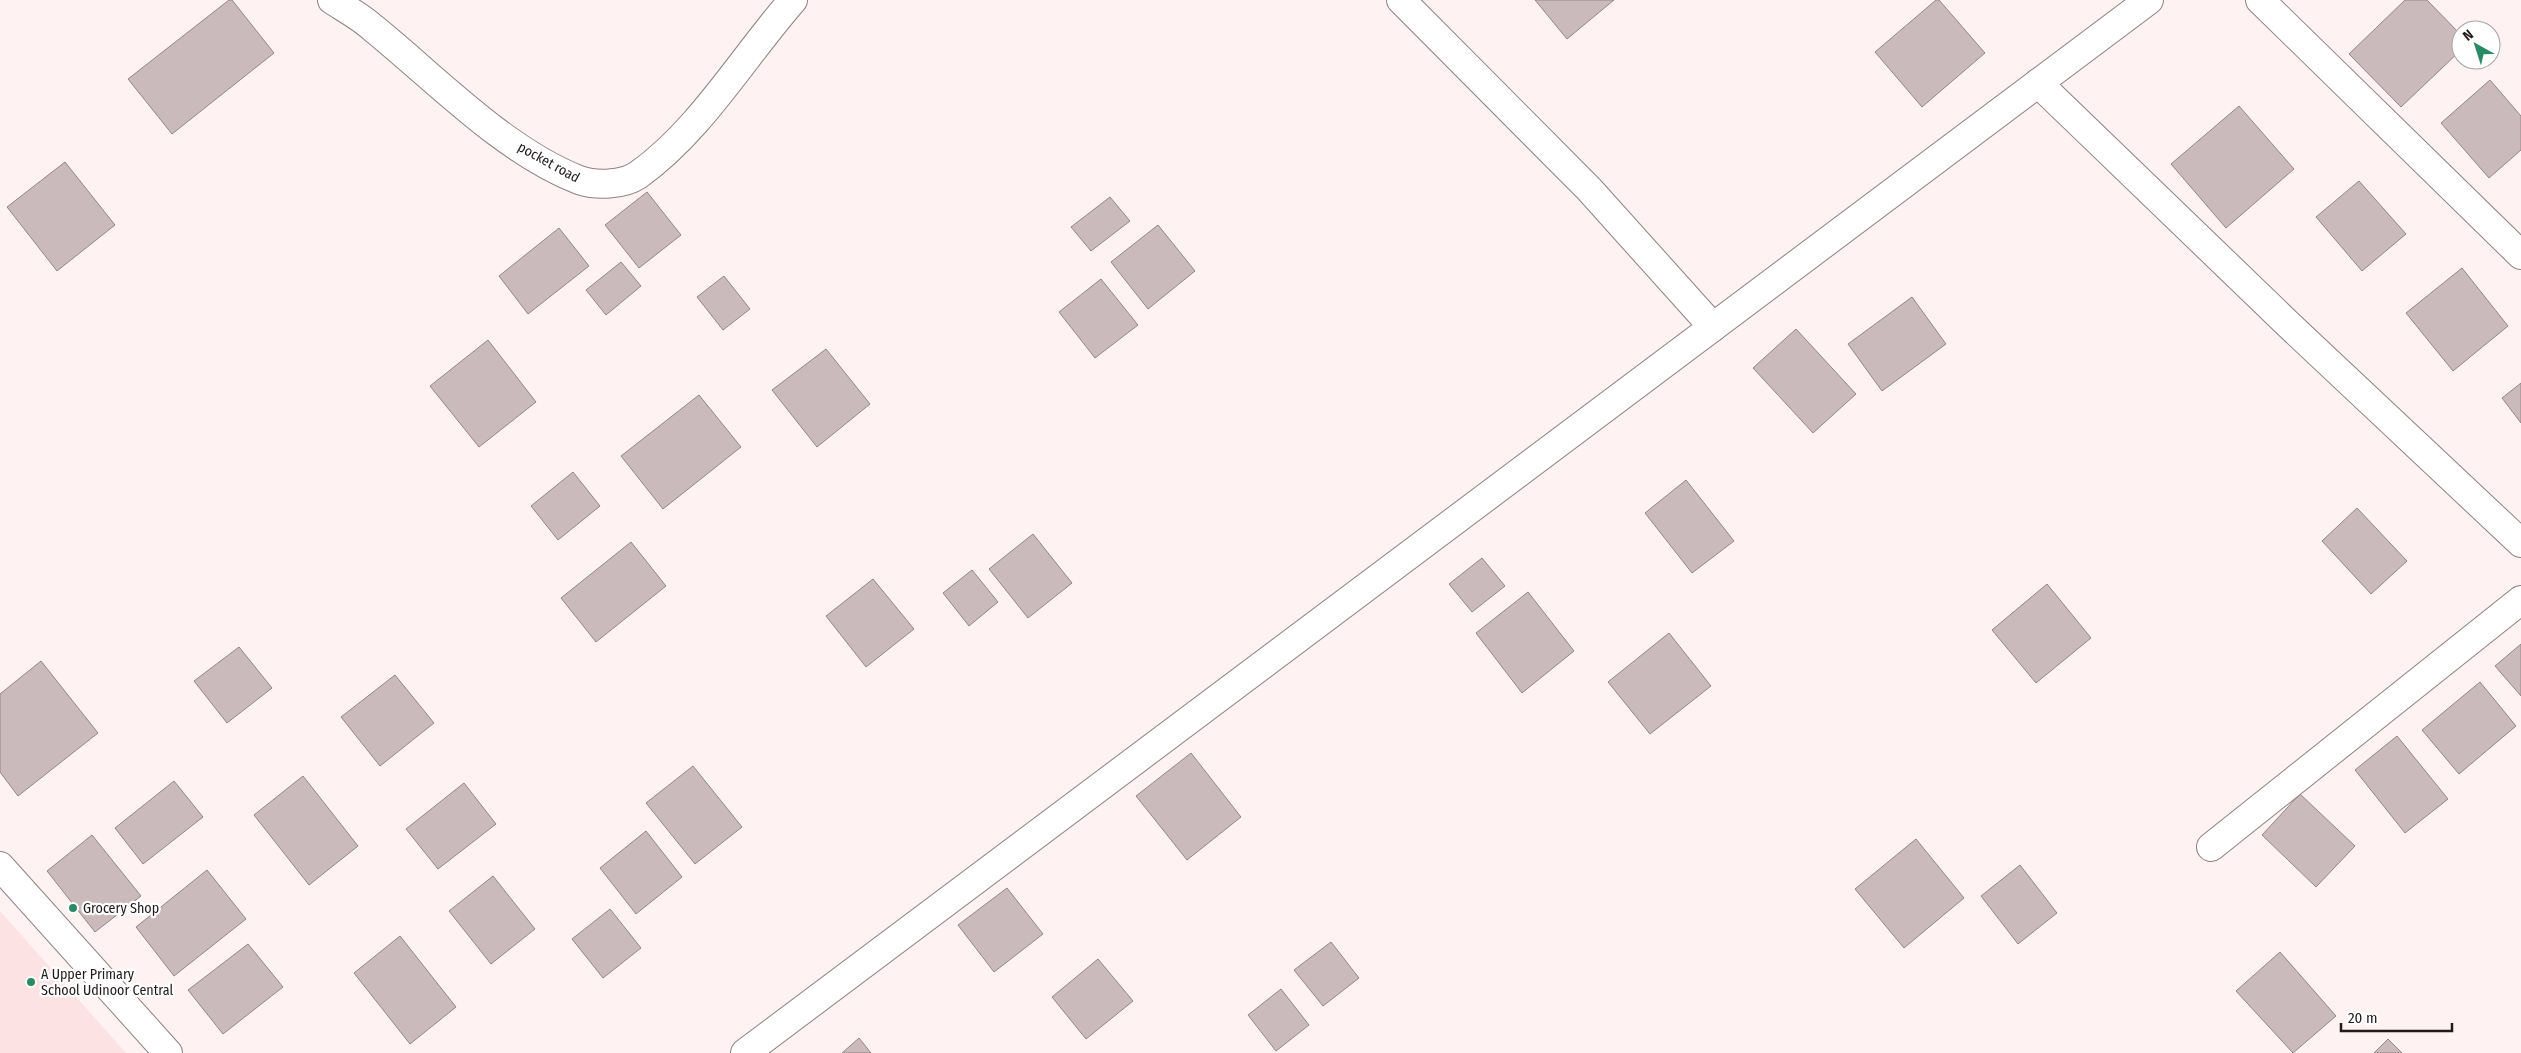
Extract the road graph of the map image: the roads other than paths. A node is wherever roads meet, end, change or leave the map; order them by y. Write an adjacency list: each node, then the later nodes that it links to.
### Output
1 (332, 0): 2 (street, pocket road)
2 (793, 0)
3 (1401, 0): 8 (street)
4 (2149, 0): 6 (street)
5 (2260, 0): 7 (street)
6 (2038, 83): 8 (street); 9 (street)
7 (2521, 255)
8 (1713, 327): 14 (street)
9 (2521, 543)
10 (2521, 600): 11 (street)
11 (2212, 847)
12 (0, 866): 13 (street)
13 (168, 1053)
14 (745, 1053)

